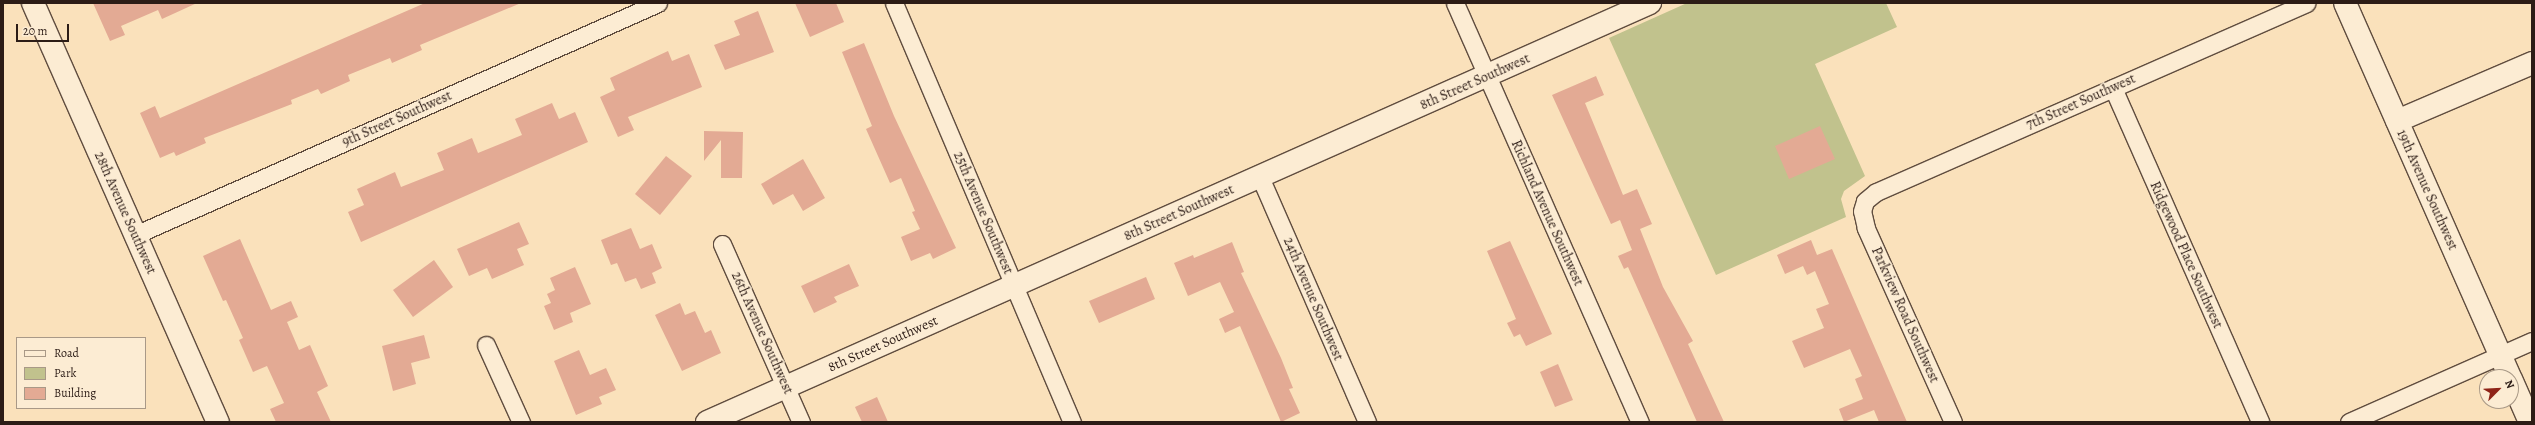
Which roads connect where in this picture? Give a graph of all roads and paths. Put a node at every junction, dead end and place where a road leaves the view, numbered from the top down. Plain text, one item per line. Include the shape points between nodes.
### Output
1 (33, 3) edge
2 (658, 3) edge
3 (894, 3) edge
4 (1455, 3) edge
5 (1650, 3) edge
6 (2306, 3) edge
7 (2345, 3) edge
8 (2532, 62) edge
9 (1487, 76) junction
10 (2113, 88) junction
11 (2397, 121) junction
12 (1260, 177) junction
13 (1862, 207) joint
14 (135, 235) junction
15 (722, 244) dead end
16 (1014, 286) junction
17 (2532, 341) edge
18 (486, 345) dead end
19 (2500, 355) junction
20 (2506, 369) edge
21 (786, 387) junction
22 (2519, 398) edge
23 (218, 422) edge
24 (521, 422) edge
25 (707, 422) edge
26 (801, 422) edge
27 (1072, 422) edge
28 (1367, 422) edge
29 (1640, 422) edge
30 (1952, 422) edge
31 (2260, 422) edge
32 (2349, 422) edge
33 (2530, 422) edge

1 - 14 street, 28th Avenue Southwest
2 - 14 street, 9th Street Southwest
3 - 16 street, 25th Avenue Southwest
4 - 9 street, Richland Avenue Southwest
5 - 9 street, 8th Street Southwest
6 - 10 street, 7th Street Southwest
7 - 11 street, 19th Avenue Southwest
8 - 11 street
9 - 12 street, 8th Street Southwest
9 - 29 street, Richland Avenue Southwest
10 - 13 street, 7th Street Southwest via 1876,192
10 - 31 street, Ridgewood Place Southwest
11 - 19 street, 19th Avenue Southwest
12 - 16 street, 8th Street Southwest
12 - 28 street, 24th Avenue Southwest
13 - 30 street, Parkview Road Southwest via 1866,228
14 - 23 street, 28th Avenue Southwest
15 - 21 street, 26th Avenue Southwest
16 - 21 street, 8th Street Southwest
16 - 27 street, 25th Avenue Southwest
17 - 19 street
18 - 24 street
19 - 20 street, 19th Avenue Southwest
19 - 32 street
21 - 25 street, 8th Street Southwest
21 - 26 street, 26th Avenue Southwest
22 - 33 street, 19th Avenue Southwest

